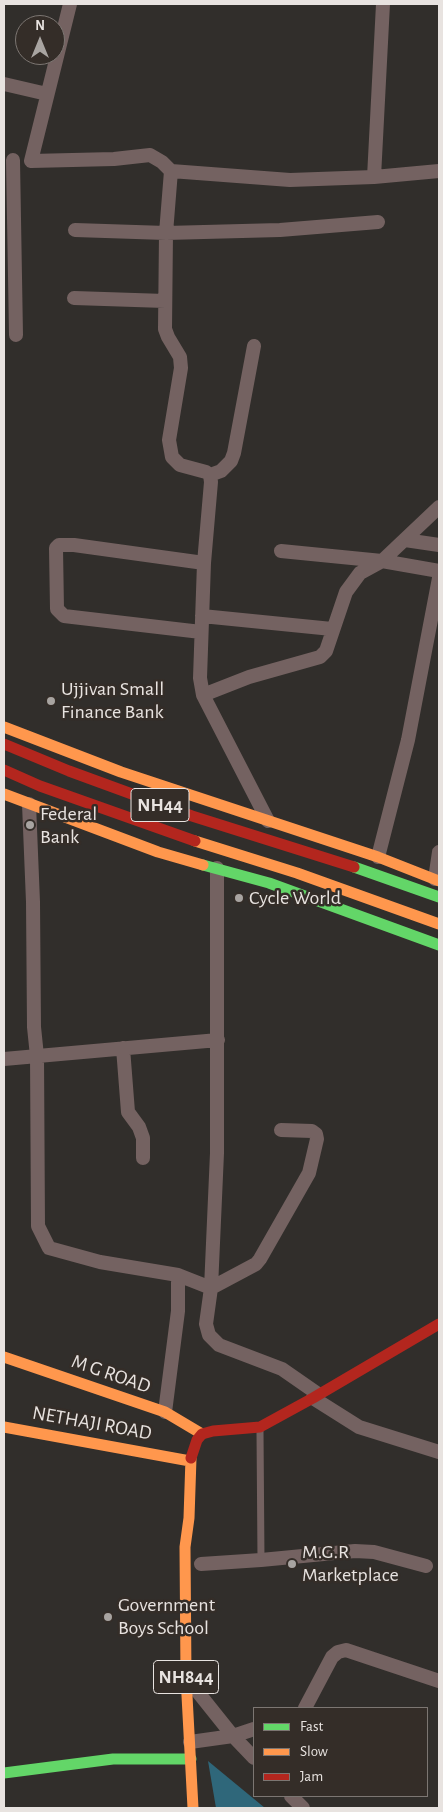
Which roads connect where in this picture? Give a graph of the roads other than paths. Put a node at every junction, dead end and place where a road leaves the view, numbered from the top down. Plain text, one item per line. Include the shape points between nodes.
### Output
1 (70, 4) edge
2 (383, 4) edge
3 (4, 84) edge
4 (47, 94) junction
5 (9, 159) edge
6 (31, 161) junction
7 (439, 170) edge
8 (171, 171) junction
9 (374, 177) junction
10 (378, 222) dead end
11 (75, 230) dead end
12 (166, 233) junction
13 (74, 298) dead end
14 (166, 301) junction
15 (16, 335) dead end
16 (254, 346) dead end
17 (210, 475) junction
18 (439, 507) edge
19 (405, 540) junction
20 (439, 545) edge
21 (281, 551) dead end
22 (382, 561) junction
23 (204, 562) junction
24 (439, 571) edge
25 (439, 578) edge
26 (202, 616) junction
27 (332, 629) junction
28 (201, 632) junction
29 (203, 695) junction
30 (4, 727) edge
31 (4, 744) edge
32 (4, 770) edge
33 (4, 794) edge
34 (29, 804) junction
35 (268, 821) junction
36 (326, 841) junction
37 (439, 852) edge
38 (321, 856) junction
39 (378, 857) junction
40 (217, 868) junction
41 (299, 874) junction
42 (437, 880) edge
43 (295, 892) junction
44 (439, 897) edge
45 (439, 924) edge
46 (439, 945) edge
47 (218, 1040) junction
48 (123, 1048) junction
49 (37, 1056) junction
50 (4, 1059) edge
51 (281, 1130) dead end
52 (143, 1158) dead end
53 (178, 1275) junction
54 (210, 1288) junction
55 (439, 1324) edge
56 (4, 1357) edge
57 (316, 1396) junction
58 (165, 1412) junction
59 (281, 1415) junction
60 (190, 1426) junction
61 (260, 1426) junction
62 (4, 1427) edge
63 (202, 1434) junction
64 (439, 1452) edge
65 (190, 1461) junction
66 (174, 1462) junction
67 (178, 1525) dead end
68 (185, 1546) junction
69 (261, 1560) junction
70 (201, 1564) dead end
71 (426, 1566) dead end
72 (186, 1677) junction
73 (439, 1681) edge
74 (306, 1707) edge
75 (253, 1729) edge
76 (233, 1736) junction
77 (190, 1742) junction
78 (253, 1757) edge
79 (191, 1759) junction
80 (4, 1773) edge
81 (292, 1797) edge
82 (193, 1808) edge
83 (303, 1808) edge

1 - 4 street
2 - 9 street
3 - 4 street
4 - 6 street
5 - 6 street
5 - 15 street
6 - 8 street via 150,155
7 - 9 street
8 - 9 street via 290,180
8 - 12 street
10 - 12 street via 280,230
11 - 12 street
12 - 14 street
13 - 14 street
14 - 17 street via 165,329 180,357 169,440 172,457 180,465
16 - 17 street via 234,454 231,462
17 - 23 street
18 - 19 street
19 - 20 street
19 - 22 street
21 - 22 street
22 - 24 street
22 - 27 street via 360,573 346,592
23 - 26 street
23 - 28 street via 74,545 56,548 56,609 64,616
25 - 39 street via 408,740
26 - 27 street
26 - 28 street
27 - 29 street via 326,650 320,657 249,677
28 - 29 street
29 - 35 street
30 - 35 main road via 121,772
31 - 38 main road, NH44 via 192,816
32 - 41 main road, NH44 via 169,833
33 - 34 main road
34 - 40 main road via 158,852
34 - 49 street
35 - 36 main road
36 - 38 main road
36 - 39 main road
37 - 42 street
38 - 44 main road, NH44
39 - 42 main road
40 - 43 main road
40 - 47 street
41 - 43 main road
41 - 45 main road, NH44
43 - 46 main road
47 - 48 street
47 - 54 street via 217,1153
48 - 49 street
48 - 52 street via 128,1112 143,1138
49 - 50 street
49 - 53 street via 38,1226 49,1248 100,1262
51 - 54 street via 312,1131 316,1134 309,1173 256,1264
53 - 54 street
53 - 58 street via 178,1311
54 - 57 street via 206,1324 209,1335 219,1345 282,1370
55 - 57 main road
56 - 58 main road, M G ROAD
57 - 59 main road
57 - 64 street via 359,1427
58 - 60 main road, M G ROAD
59 - 60 main road via 205,1421
59 - 61 main road
60 - 63 main road, M G ROAD
60 - 66 main road via 179,1441
61 - 63 main road
61 - 69 lane
62 - 66 main road, NETHAJI ROAD
63 - 65 main road, NH844
65 - 66 main road, NETHAJI ROAD
65 - 68 main road, NH844 via 190,1518
67 - 68 main road, NH844
68 - 72 main road, NH844
69 - 70 street
69 - 71 street via 355,1551 374,1552
72 - 76 street
72 - 77 main road, NH844
73 - 74 street via 346,1650 332,1657
75 - 76 street
76 - 77 street
76 - 78 street
77 - 79 main road, NH844
79 - 80 main road via 113,1759
79 - 82 main road, NH844
81 - 83 street

